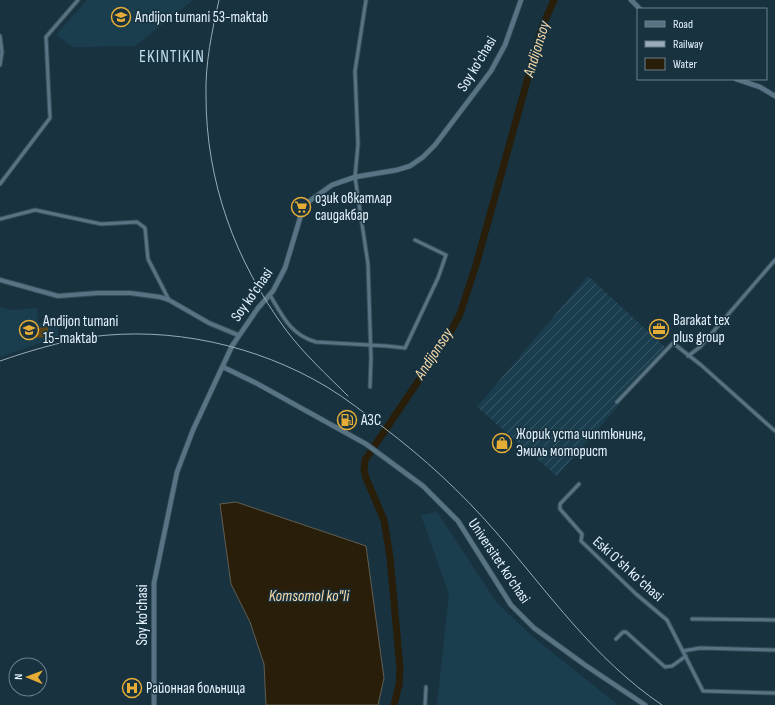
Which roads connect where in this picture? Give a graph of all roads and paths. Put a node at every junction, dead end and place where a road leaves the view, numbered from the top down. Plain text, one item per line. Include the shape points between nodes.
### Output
1 (78, 0) edge
2 (366, 0) edge
3 (521, 0) edge
4 (631, 0) edge
5 (639, 8) edge
6 (0, 36) edge
7 (0, 65) edge
8 (739, 80) edge
9 (775, 96) edge
10 (355, 177) junction
11 (0, 184) edge
12 (0, 219) edge
13 (415, 240) dead end
14 (775, 260) edge
15 (0, 280) edge
16 (270, 295) junction
17 (169, 300) junction
18 (238, 335) junction
19 (371, 345) junction
20 (688, 356) junction
21 (223, 367) junction
22 (370, 386) dead end
23 (617, 402) dead end
24 (775, 431) edge
25 (579, 484) dead end
26 (692, 619) dead end
27 (775, 620) edge
28 (616, 639) dead end
29 (775, 650) edge
30 (683, 651) junction
31 (686, 656) junction
32 (426, 687) dead end
33 (775, 693) edge
34 (154, 705) edge
35 (425, 705) edge
36 (645, 705) edge

1 - 11 street via 46,37 50,118
2 - 10 street via 355,71 358,144
3 - 10 main road, Soy ko'chasi via 505,45 491,71 435,145 410,166 383,174
4 - 5 main road
6 - 7 street
8 - 9 main road via 760,87
10 - 16 main road, Soy ko'chasi via 332,185 304,205 285,268
10 - 19 street via 368,264
12 - 17 street via 35,210 101,224 137,222 144,228 148,259
13 - 19 street via 445,254 446,258 438,278 405,348
14 - 20 street via 700,346
15 - 17 street via 58,296 130,293
16 - 18 main road, Soy ko'chasi
16 - 19 street via 283,319 306,340
17 - 18 street via 209,324
18 - 21 main road, Soy ko'chasi
19 - 22 street
20 - 23 street via 676,344 671,344
20 - 24 street
21 - 34 main road, Soy ko'chasi via 193,430 177,472 155,571
21 - 36 main road, Universitet kо‘chasi via 366,444 423,486 458,521 511,605 534,628
25 - 30 street, Eski Oʻsh koʻchasi via 560,504 560,510 582,534 581,541 639,597 662,615
26 - 27 street
28 - 31 street via 626,632 665,667 672,666
29 - 30 street via 700,648
30 - 31 street, Eski Oʻsh koʻchasi
31 - 33 street, Eski Oʻsh koʻchasi via 703,691
32 - 35 street

